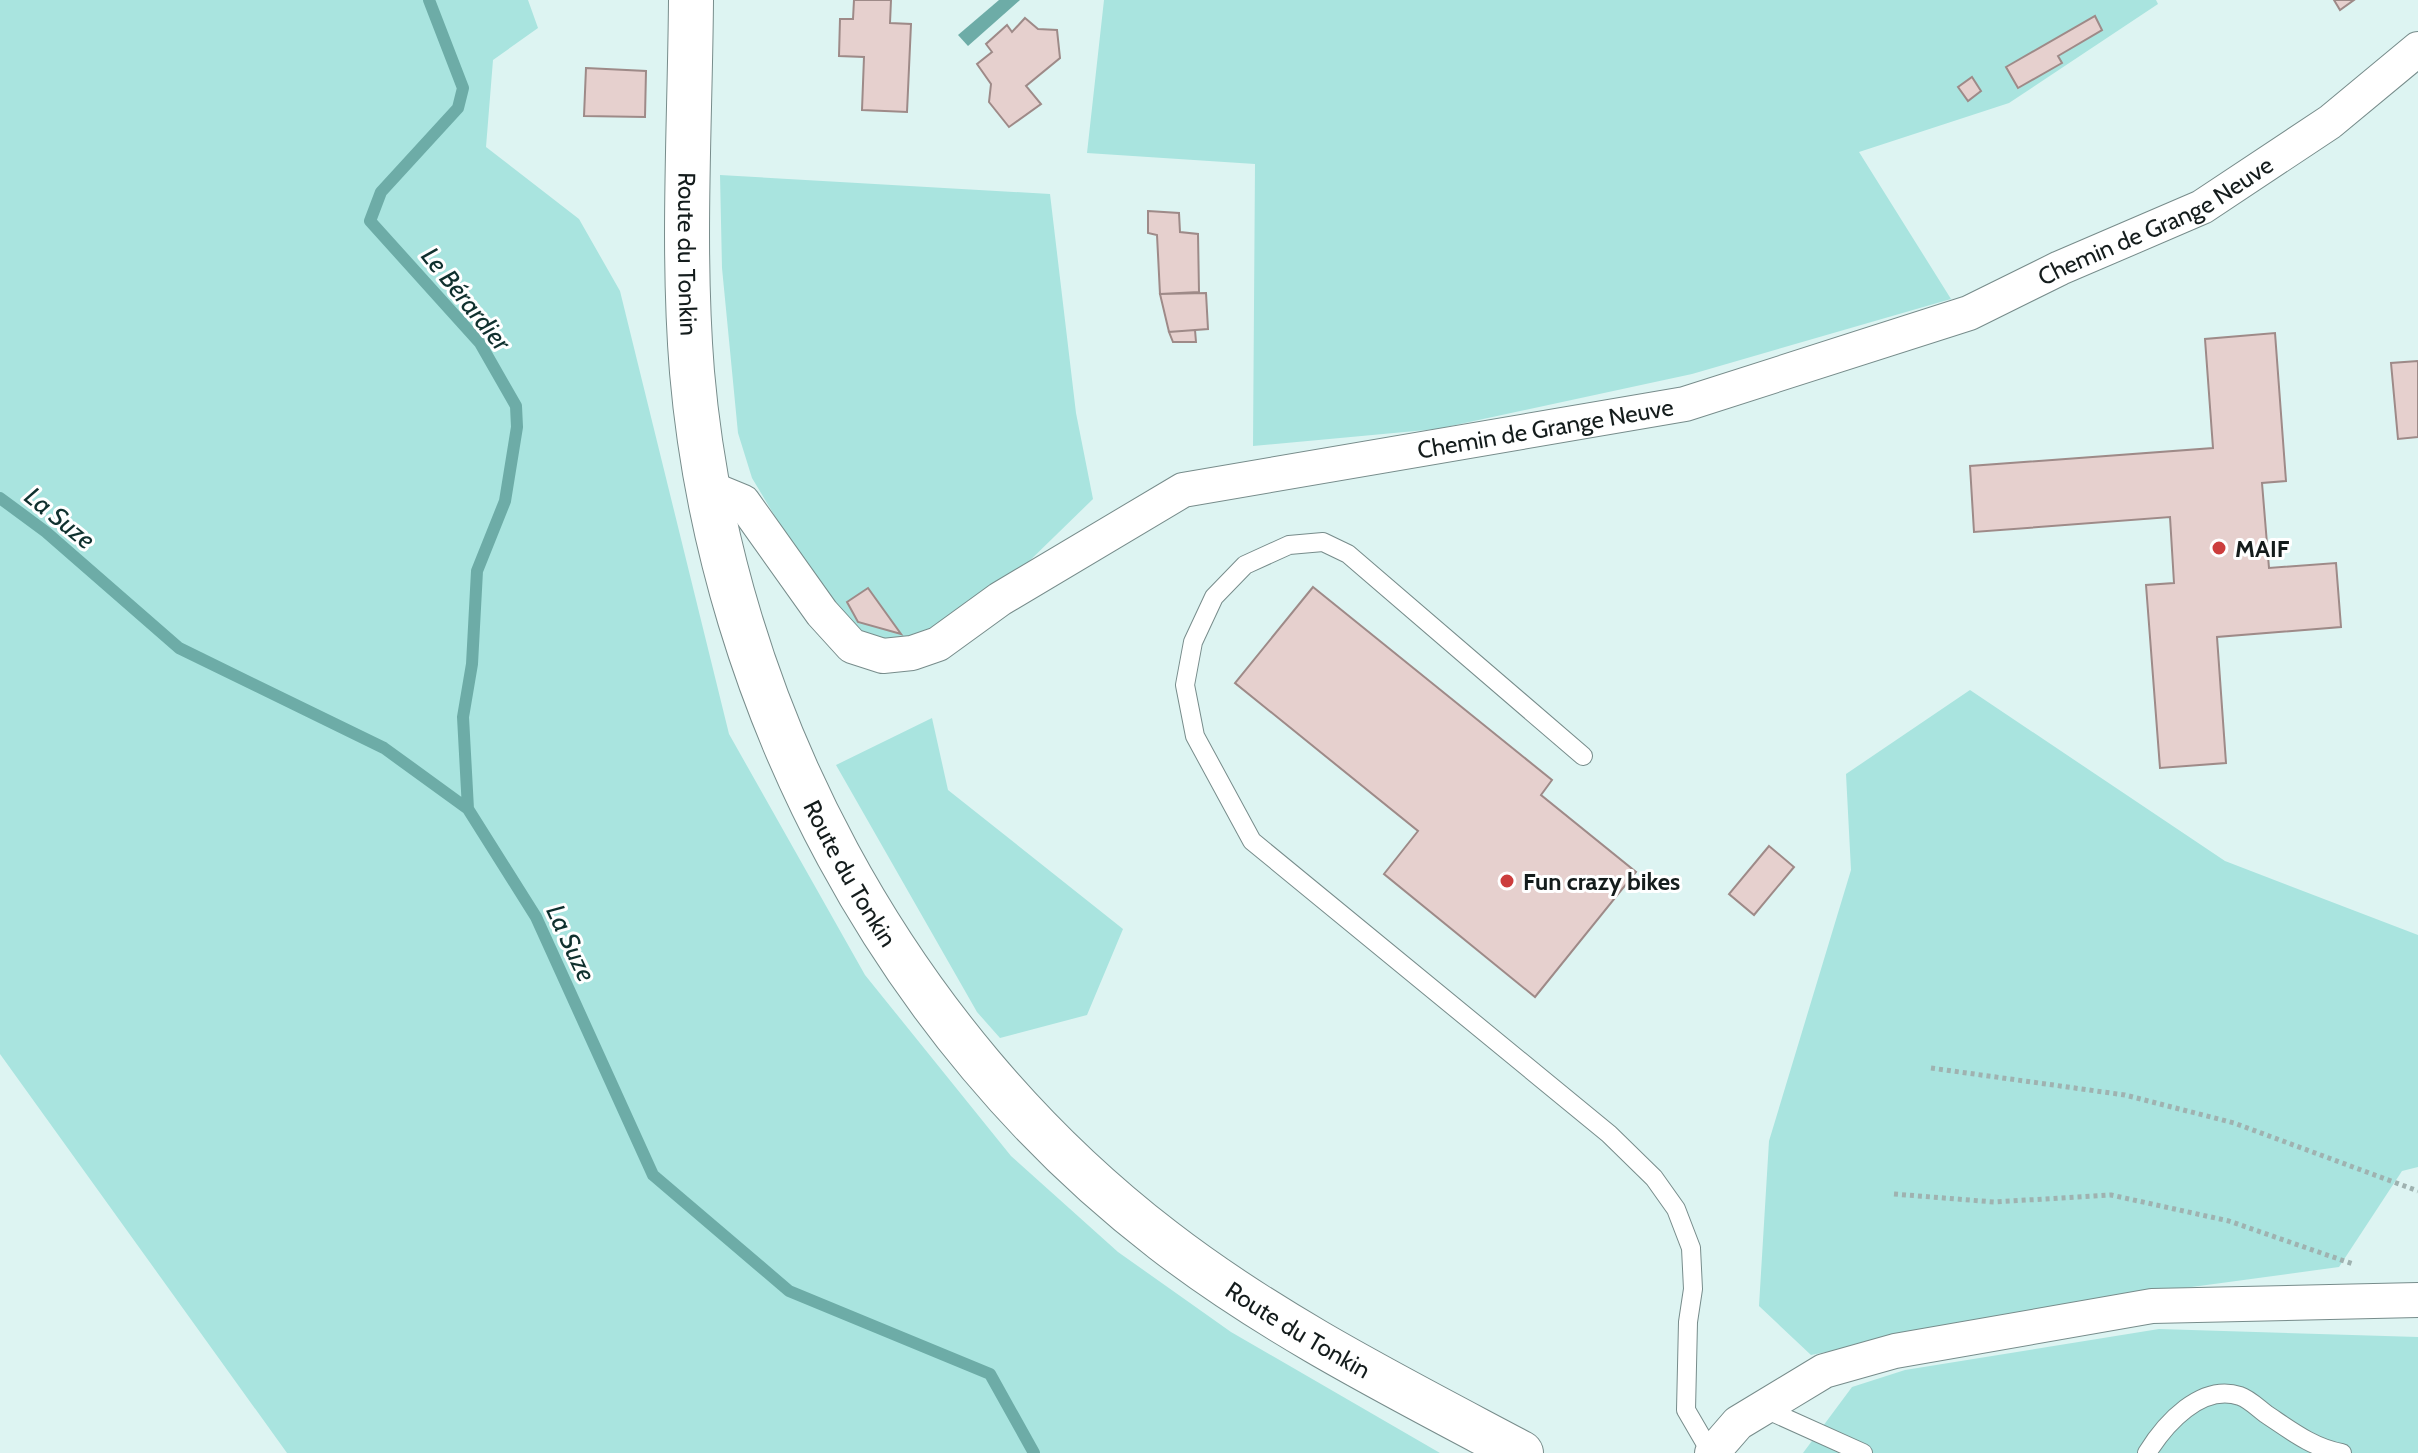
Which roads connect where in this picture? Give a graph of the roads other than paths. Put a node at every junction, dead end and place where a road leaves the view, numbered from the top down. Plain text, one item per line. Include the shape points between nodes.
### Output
1 (691, 0) edge
2 (2418, 49) edge
3 (709, 488) junction
4 (1583, 756) dead end
5 (2418, 1300) edge
6 (1763, 1408) junction
7 (1521, 1453) edge
8 (1712, 1453) edge
9 (1863, 1453) edge
10 (2147, 1453) edge
11 (2342, 1453) edge

1 - 3 street, Route du Tonkin via 692,372
2 - 3 street, Chemin de Grange Neuve via 2330,122 2202,207 1969,313 1685,404 1183,490 1000,599 938,644 912,653 883,656 852,646 822,613 743,502
3 - 7 street, Route du Tonkin via 734,601 798,774 849,877 960,1043 1026,1115 1162,1240 1327,1349
4 - 8 lane via 1348,554 1323,542 1289,545 1245,565 1214,597 1193,642 1185,685 1195,736 1252,841 1609,1134 1654,1178 1676,1209 1691,1248 1686,1410
5 - 6 street via 2152,1306 1895,1351 1824,1371
6 - 8 street via 1738,1423
6 - 9 lane
10 - 11 lane via 2188,1406 2216,1393 2241,1396 2308,1441

